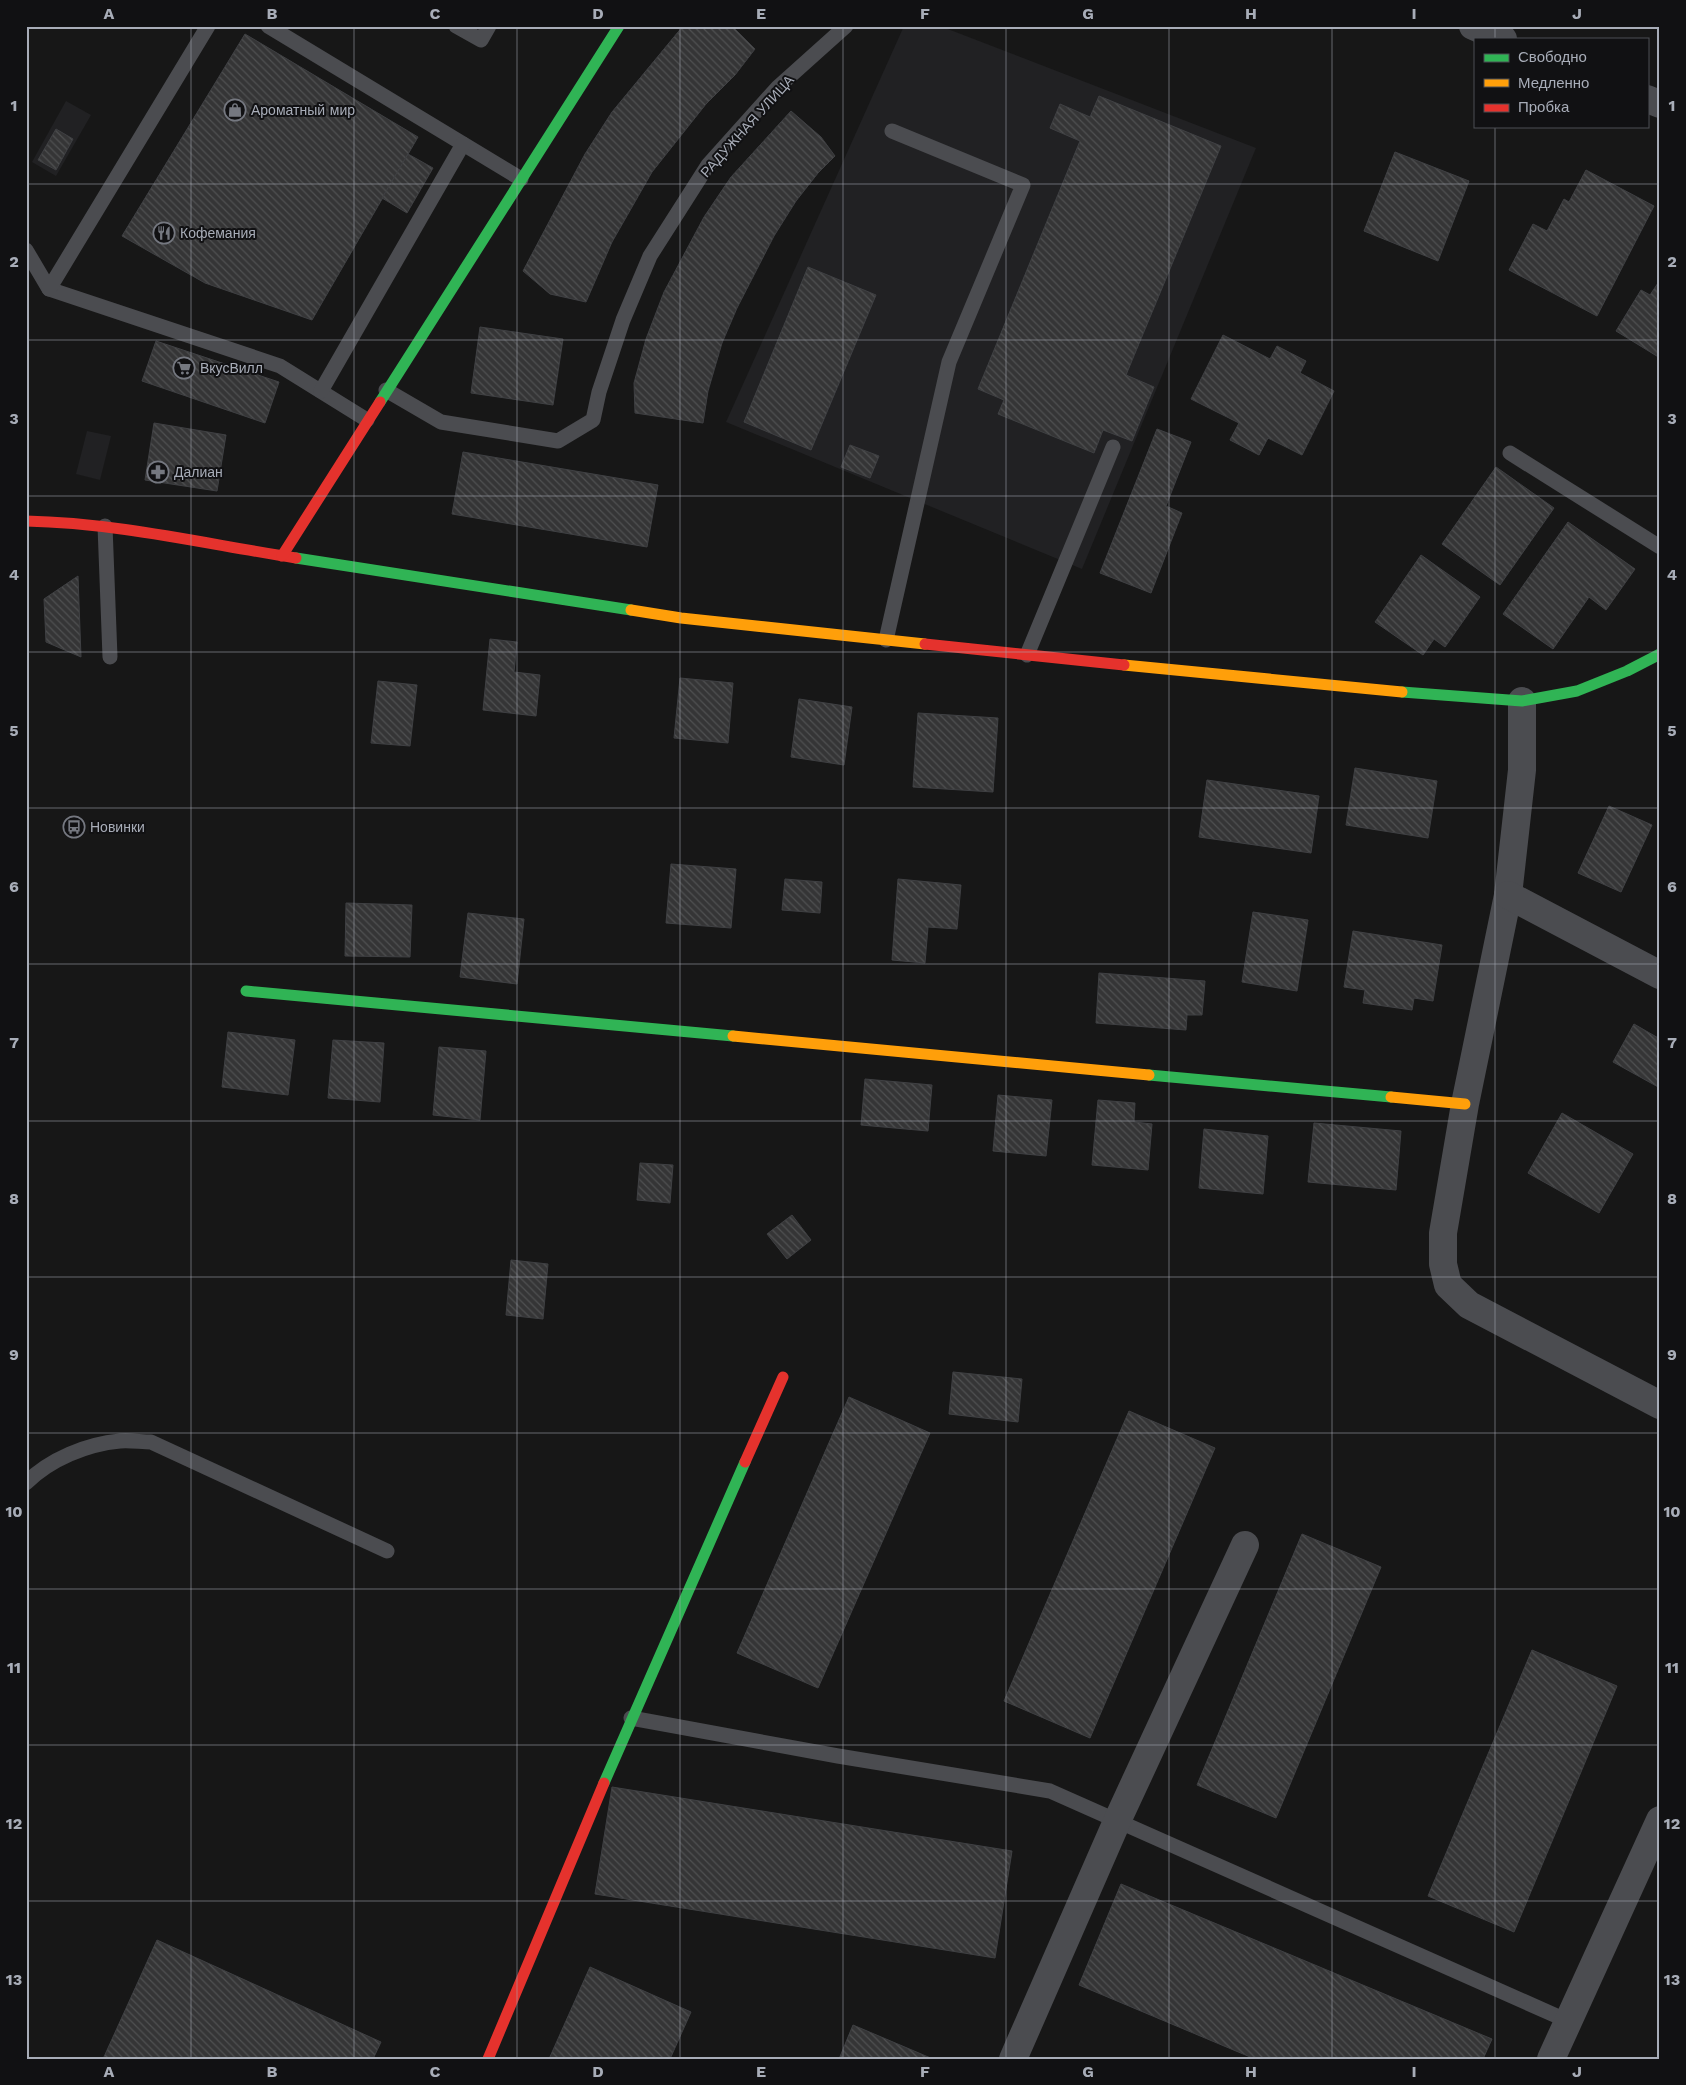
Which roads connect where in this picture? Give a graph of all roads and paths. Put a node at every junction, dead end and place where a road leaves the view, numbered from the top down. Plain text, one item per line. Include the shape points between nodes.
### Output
1 (208, 26) edge
2 (268, 26) edge
3 (456, 26) edge
4 (489, 26) edge
5 (619, 26) edge
6 (846, 26) edge
7 (1473, 26) edge
8 (1501, 38) edge
9 (1648, 99) edge
10 (1660, 104) edge
11 (892, 131) dead end
12 (463, 144) junction
13 (521, 179) junction
14 (26, 250) edge
15 (49, 289) junction
16 (386, 390) junction
17 (321, 391) junction
18 (367, 420) junction
19 (1113, 447) dead end
20 (1510, 453) dead end
21 (26, 521) edge
22 (105, 526) junction
23 (1660, 547) edge
24 (282, 556) junction
25 (886, 640) junction
26 (1660, 654) edge
27 (1027, 655) junction
28 (110, 657) dead end
29 (1522, 701) junction
30 (1508, 894) junction
31 (1660, 975) edge
32 (246, 991) dead end
33 (1465, 1104) junction
34 (783, 1377) dead end
35 (1660, 1406) edge
36 (26, 1483) edge
37 (1245, 1545) dead end
38 (388, 1551) dead end
39 (631, 1718) junction
40 (1118, 1820) junction
41 (1660, 1820) edge
42 (1568, 2021) junction
43 (488, 2059) edge
44 (1013, 2059) edge
45 (1551, 2059) edge

1 - 15 lane
2 - 12 lane
3 - 4 lane via 481,40
5 - 13 street
6 - 16 lane, РАДУЖНАЯ УЛИЦА via 778,87 708,165 650,256 623,320 593,420 558,441 441,422
7 - 8 street
9 - 10 street
11 - 25 lane via 1023,185 949,362
12 - 13 lane
12 - 17 lane
13 - 16 street
14 - 15 lane
15 - 17 lane via 280,366
16 - 18 street
17 - 18 lane
18 - 24 street
19 - 27 lane
20 - 23 lane
21 - 22 street
22 - 24 street
22 - 28 lane
24 - 25 street via 680,618
25 - 27 street
26 - 29 street via 1577,691
27 - 29 street
29 - 30 street via 1522,770
30 - 31 street
30 - 33 street
32 - 33 street
33 - 35 street via 1443,1232 1443,1264 1448,1285 1469,1305
34 - 39 street
36 - 38 lane via 48,1466 82,1450 120,1441 151,1442
37 - 40 street
39 - 40 lane via 1050,1791
39 - 43 street
40 - 42 lane
40 - 44 street
41 - 42 street
42 - 45 street

